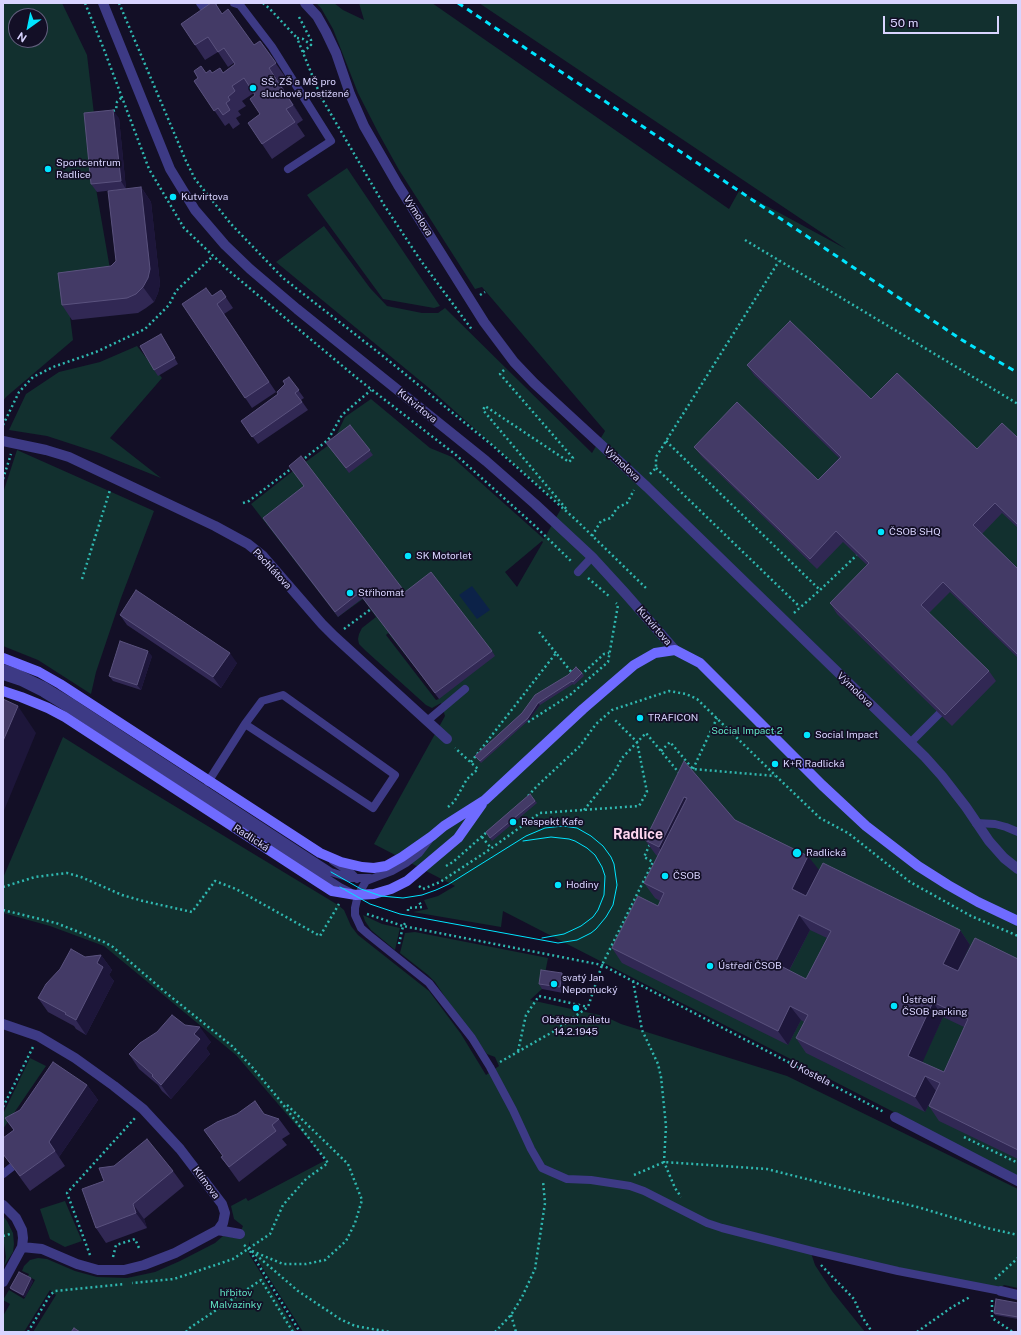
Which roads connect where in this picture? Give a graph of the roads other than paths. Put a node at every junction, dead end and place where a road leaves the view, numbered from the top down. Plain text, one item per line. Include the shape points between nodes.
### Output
1 (103, 3) edge
2 (200, 3) edge
3 (213, 3) edge
4 (234, 3) edge
5 (305, 3) edge
6 (288, 169) dead end
7 (3, 441) edge
8 (592, 557) junction
9 (579, 571) road end
10 (675, 650) junction
11 (3, 658) edge
12 (3, 668) edge
13 (3, 676) edge
14 (465, 689) dead end
15 (3, 691) edge
16 (940, 713) edge
17 (427, 721) junction
18 (245, 724) junction
19 (447, 740) road end
20 (910, 743) junction
21 (208, 782) junction
22 (485, 800) junction
23 (976, 823) junction
24 (1018, 832) edge
25 (432, 836) junction
26 (320, 853) junction
27 (1018, 869) edge
28 (357, 878) junction
29 (373, 878) junction
30 (361, 893) junction
31 (1018, 921) edge
32 (3, 1024) edge
33 (895, 1117) road end
34 (12, 1167) edge
35 (3, 1174) edge
36 (1018, 1180) edge
37 (3, 1205) edge
38 (218, 1230) junction
39 (240, 1234) dead end
40 (22, 1247) junction
41 (3, 1282) edge
42 (997, 1290) joint
43 (1018, 1295) edge

1 - 8 street, Kutvirtova via 170,169 195,210 224,245 297,309 486,461
2 - 3 lane via 202,7
4 - 6 lane via 240,5 272,47 331,141
5 - 20 street, Výmolova via 317,16 326,32 364,126 398,185 484,322 514,362 642,482
7 - 17 street, Pechlátova via 69,457 248,544 263,556 334,636
8 - 9 lane
8 - 10 street, Kutvirtova
10 - 22 main road, Radlická via 655,653 634,665
10 - 31 main road via 700,662 866,826 918,866 948,885
11 - 21 main road, Radlická via 39,672 60,684
12 - 28 lane via 42,685 74,704 331,872
13 - 30 lane via 21,682 63,705 340,887 353,893
14 - 17 lane
15 - 30 main road, Radlická via 65,717 318,882 338,892
16 - 20 lane
17 - 19 street, Pechlátova
18 - 18 lane via 373,808 395,776 283,695 262,701
18 - 21 lane
20 - 23 street, Výmolova via 942,776
21 - 26 main road, Radlická
22 - 25 main road, Radlická
22 - 30 main road, Radlická via 458,838 411,878 387,891
23 - 24 lane via 995,824
23 - 27 street, Výmolova via 1004,858
25 - 26 main road, Radlická via 395,862 380,867 355,866
25 - 29 lane via 419,853 406,863 387,874
26 - 28 lane
28 - 29 lane
28 - 30 lane
29 - 30 lane via 366,880
30 - 42 lane via 355,908 355,915 361,928 429,983 472,1038 490,1067 542,1168 567,1179 630,1186 712,1225 898,1271
32 - 38 street, Klímova via 38,1036 75,1058 147,1112 180,1148 222,1204 225,1213
33 - 36 street
34 - 35 lane
37 - 40 street via 16,1218 22,1230
38 - 39 street
38 - 40 street via 175,1253 124,1270 98,1270 77,1264 42,1248
40 - 41 street
42 - 43 street

